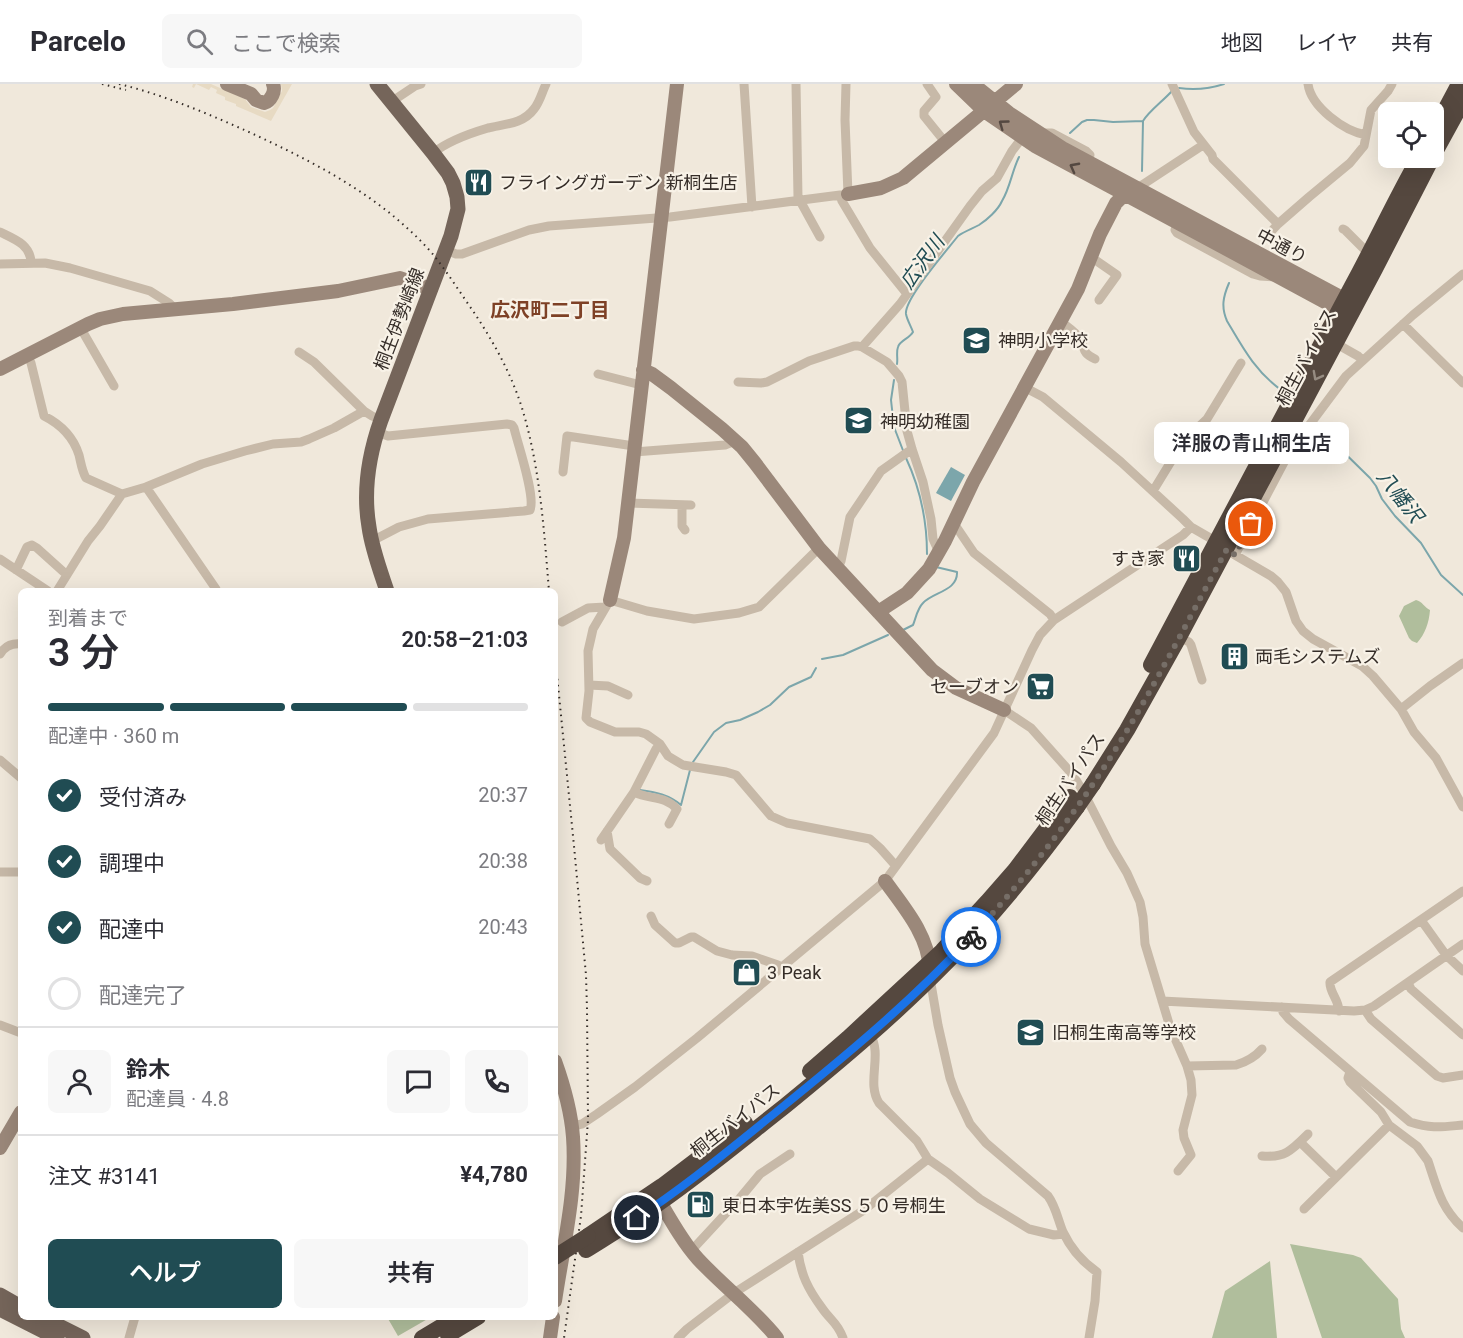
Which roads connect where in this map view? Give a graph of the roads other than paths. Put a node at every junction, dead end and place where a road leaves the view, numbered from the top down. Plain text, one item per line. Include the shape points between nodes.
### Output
1 (227, 84) edge
2 (273, 84) edge
3 (377, 84) edge
4 (421, 84) edge
5 (546, 84) edge
6 (677, 84) edge
7 (744, 84) edge
8 (796, 84) edge
9 (846, 84) edge
10 (927, 84) edge
11 (956, 84) edge
12 (974, 84) edge
13 (1016, 84) edge
14 (1172, 84) edge
15 (1308, 84) edge
16 (1392, 84) edge
17 (1459, 84) edge
18 (1463, 101) edge
19 (391, 102) junction
20 (989, 106) junction
21 (1444, 112) edge
22 (1366, 135) junction
23 (1444, 136) edge
24 (1022, 138) junction
25 (945, 142) junction
26 (1203, 145) junction
27 (433, 153) junction
28 (1413, 168) edge
29 (1426, 168) edge
30 (1131, 192) junction
31 (844, 194) junction
32 (799, 200) junction
33 (752, 207) junction
34 (662, 218) junction
35 (1278, 224) junction
36 (1343, 229) dead end
37 (0, 232) edge
38 (1268, 236) dead end
39 (820, 237) dead end
40 (446, 250) junction
41 (1370, 251) junction
42 (1091, 257) junction
43 (31, 262) junction
44 (0, 264) edge
45 (1463, 274) edge
46 (431, 289) junction
47 (906, 294) junction
48 (1099, 300) dead end
49 (1345, 306) junction
50 (175, 309) junction
51 (1060, 321) junction
52 (1404, 324) junction
53 (80, 327) junction
54 (1335, 343) junction
55 (862, 347) junction
56 (299, 352) dead end
57 (27, 354) junction
58 (1095, 359) dead end
59 (1362, 360) junction
60 (1241, 363) dead end
61 (0, 369) edge
62 (643, 370) junction
63 (598, 374) dead end
64 (738, 382) dead end
65 (1463, 383) edge
66 (641, 385) junction
67 (114, 386) dead end
68 (1024, 387) junction
69 (364, 411) junction
70 (379, 426) junction
71 (735, 441) junction
72 (634, 449) junction
73 (906, 452) junction
74 (562, 472) dead end
75 (146, 487) junction
76 (1153, 491) junction
77 (122, 494) junction
78 (628, 503) junction
79 (953, 522) junction
80 (1191, 527) junction
81 (685, 530) dead end
82 (372, 541) junction
83 (819, 548) junction
84 (1226, 549) junction
85 (940, 550) junction
86 (8, 565) edge
87 (838, 568) junction
88 (0, 574) edge
89 (67, 575) junction
90 (43, 588) edge
91 (59, 588) edge
92 (215, 588) edge
93 (386, 588) edge
94 (607, 604) junction
95 (878, 612) junction
96 (1054, 620) junction
97 (562, 622) dead end
98 (1179, 637) junction
99 (18, 644) edge
100 (1, 651) edge
101 (1461, 666) edge
102 (1202, 680) dead end
103 (589, 685) junction
104 (628, 695) dead end
105 (1401, 709) junction
106 (1004, 710) junction
107 (660, 744) junction
108 (0, 760) edge
109 (18, 775) edge
110 (1090, 779) junction
111 (634, 792) junction
112 (1463, 807) edge
113 (669, 824) dead end
114 (896, 866) junction
115 (0, 872) edge
116 (18, 872) edge
117 (885, 881) junction
118 (647, 882) dead end
119 (1463, 891) edge
120 (651, 916) dead end
121 (1421, 920) junction
122 (1463, 944) edge
123 (1446, 955) junction
124 (782, 968) junction
125 (930, 970) junction
126 (1463, 971) edge
127 (1408, 983) junction
128 (1162, 1001) junction
129 (1282, 1007) junction
130 (1365, 1010) junction
131 (1340, 1011) junction
132 (0, 1024) edge
133 (18, 1032) edge
134 (870, 1034) junction
135 (1463, 1035) edge
136 (1262, 1049) dead end
137 (1187, 1066) junction
138 (558, 1071) edge
139 (1350, 1072) junction
140 (1463, 1075) edge
141 (18, 1117) edge
142 (1389, 1125) junction
143 (1463, 1125) edge
144 (572, 1126) junction
145 (1308, 1134) dead end
146 (1300, 1142) junction
147 (0, 1148) edge
148 (789, 1154) dead end
149 (1262, 1156) dead end
150 (928, 1159) junction
151 (1178, 1171) dead end
152 (1335, 1177) junction
153 (657, 1197) junction
154 (1304, 1209) dead end
155 (1463, 1228) edge
156 (1064, 1234) junction
157 (587, 1243) junction
158 (691, 1251) junction
159 (798, 1252) junction
160 (558, 1256) edge
161 (558, 1267) edge
162 (558, 1274) edge
163 (734, 1293) junction
164 (0, 1295) edge
165 (18, 1305) edge
166 (0, 1309) edge
167 (18, 1318) edge
168 (22, 1320) edge
169 (47, 1320) edge
170 (134, 1320) edge
171 (471, 1320) edge
172 (553, 1320) edge
173 (447, 1330) edge
174 (57, 1338) edge
175 (83, 1338) edge
176 (129, 1338) edge
177 (410, 1338) edge
178 (422, 1338) edge
179 (550, 1338) edge
180 (678, 1338) edge
181 (777, 1338) edge
182 (843, 1338) edge
183 (1089, 1338) edge

1 - 2 street via 264,103 274,92
3 - 19 main road, 桐生伊勢崎線
4 - 19 street
5 - 27 street via 534,109 523,119 476,133
6 - 34 street
7 - 33 street
8 - 32 street
9 - 31 street
10 - 25 street via 936,97 924,116
11 - 20 street, 中通り
12 - 20 street, 中通り
13 - 20 street
14 - 26 street
15 - 22 street via 1320,108 1343,126
16 - 22 street via 1371,110
17 - 21 highway
18 - 23 highway, 桐生バイパス
19 - 27 main road, 桐生伊勢崎線
24 -> 20 street
20 - 25 street
20 - 30 street, 中通り
22 - 35 street via 1364,146 1354,159
30 -> 24 street via 1059,160
24 - 47 street via 997,177 970,206
25 - 31 street via 891,184
26 - 30 street
26 - 35 street
27 - 40 main road, 桐生伊勢崎線 via 448,173 457,197 457,216
28 - 41 highway, 桐生バイパス
29 - 49 highway, 桐生バイパス
30 - 42 street via 1116,203
30 - 49 street, 中通り
30 - 49 street, 中通り via 1177,222
31 - 32 street
31 - 47 street via 842,201 870,248
32 - 33 street
32 - 39 street
33 - 34 street
34 - 40 street via 549,226 462,254
34 - 62 street
35 - 38 street
36 - 41 street
37 - 43 street via 24,245
40 - 46 main road, 桐生伊勢崎線
41 - 49 highway, 桐生バイパス
42 - 48 street via 1117,275
42 - 51 street
43 - 44 street
43 - 50 street via 63,266 140,288
45 - 52 street
46 - 50 street via 400,278 338,291
46 - 70 main road, 桐生伊勢崎線
47 - 55 street
49 - 54 highway, 桐生バイパス
49 - 84 highway, 桐生バイパス via 1277,427
50 - 53 street via 123,314
51 - 58 street via 1080,338 1083,350
51 - 68 street
52 - 59 street
52 - 65 street
53 - 57 street
53 - 67 street
54 - 59 street
54 -> 84 highway, 桐生バイパス
55 - 64 street via 812,360 761,383
55 - 73 street via 887,362 900,376
56 - 69 street
57 - 61 street
57 - 77 street via 44,416 71,438 86,478
59 - 84 street via 1312,422
60 - 76 street via 1208,419 1182,445
62 - 66 street
62 - 71 street
63 - 66 street
66 - 72 street
68 - 76 street via 1043,397
68 - 79 street
69 - 70 street
69 - 75 street via 309,439 245,451
70 - 82 main road, 桐生伊勢崎線 via 367,485
70 - 82 street via 388,436 512,425 532,506 524,511 428,519 399,527
71 - 72 street via 725,445
71 - 83 street
72 - 74 street via 567,436
72 - 78 street
73 - 85 street via 923,482 933,538
73 - 87 street via 880,471 850,517
75 - 77 street
75 - 92 street
76 - 80 street
77 - 89 street
78 - 81 street via 686,505 682,526
78 - 94 street via 624,538
79 - 85 street
79 - 96 street via 974,553
80 - 84 street
80 - 96 street
82 - 93 main road, 桐生伊勢崎線
83 - 87 street
83 - 94 street via 759,607 739,613 694,619
84 - 98 highway, 桐生バイパス
84 - 105 street via 1278,582 1287,592 1303,631 1362,666
84 - 110 highway, 桐生バイパス via 1137,690
85 - 95 street via 915,586
86 - 88 street
86 - 89 street via 32,545
86 - 90 street
87 - 95 street
89 - 91 street
94 - 97 street via 588,608
94 - 103 street via 593,629 588,651
95 - 106 street via 946,681
96 - 106 street via 1040,635
98 - 102 street via 1191,645
98 - 110 highway, 桐生バイパス via 1127,730
99 - 100 street
101 - 105 street
103 - 104 street via 608,686
103 - 107 street via 587,720 615,732 646,734
105 - 112 street via 1436,758
106 - 114 street via 990,740
106 - 128 street via 1031,729 1072,775 1093,809 1142,910 1145,944
107 - 111 street
107 - 114 street via 668,756 683,765 736,775 771,816 787,823 870,839
108 - 109 street
110 - 125 highway, 桐生バイパス, bridge via 1033,866 945,965
111 - 113 street via 674,805 677,809
111 - 118 street via 604,836 610,849
114 - 117 street
115 - 116 street
117 - 124 street
117 - 125 street via 921,934
119 - 121 street
120 - 124 street via 675,943 694,937 717,951 752,956
121 - 123 street
121 - 131 street via 1330,982
122 - 123 street
123 - 126 street
123 - 127 street
124 - 144 street via 635,1087 588,1120
125 - 134 highway, 桐生バイパス
125 - 153 highway, 桐生バイパス
125 - 156 street via 950,1078 970,1124 1048,1197
127 - 130 street
127 - 135 street via 1411,990
128 - 129 street
128 - 137 street
129 - 131 street
129 - 139 street via 1289,1019
130 - 131 street
130 - 140 street via 1437,1076
132 - 133 street
134 - 150 street via 875,1048 875,1098 918,1141
134 - 153 highway, 桐生バイパス via 738,1143
136 - 137 street via 1236,1065
137 - 151 street via 1192,1095 1183,1134 1191,1155
138 - 144 street
139 - 142 street via 1350,1082
139 - 143 street via 1410,1122 1442,1128
141 - 147 street
142 - 152 street
142 - 155 street via 1426,1156 1439,1196
144 - 162 street via 573,1177
145 - 146 street
146 - 149 street via 1279,1156
146 - 152 street
148 - 158 street via 760,1174
150 - 156 street via 1029,1229
150 - 159 street via 864,1210
152 - 154 street
153 - 157 highway, 桐生バイパス
153 - 158 street
156 - 183 street via 1078,1258 1096,1272
157 - 160 highway, 桐生バイパス, bridge
157 - 161 highway, 桐生バイパス
158 - 163 street
159 - 163 street
159 - 182 street via 805,1282 839,1326
163 - 180 street
163 - 181 street
164 - 165 main road
166 - 167 main road
168 - 174 main road
169 - 175 main road
170 - 176 street
171 - 173 highway
172 - 179 street
173 - 177 highway via 423,1330
173 - 178 highway

